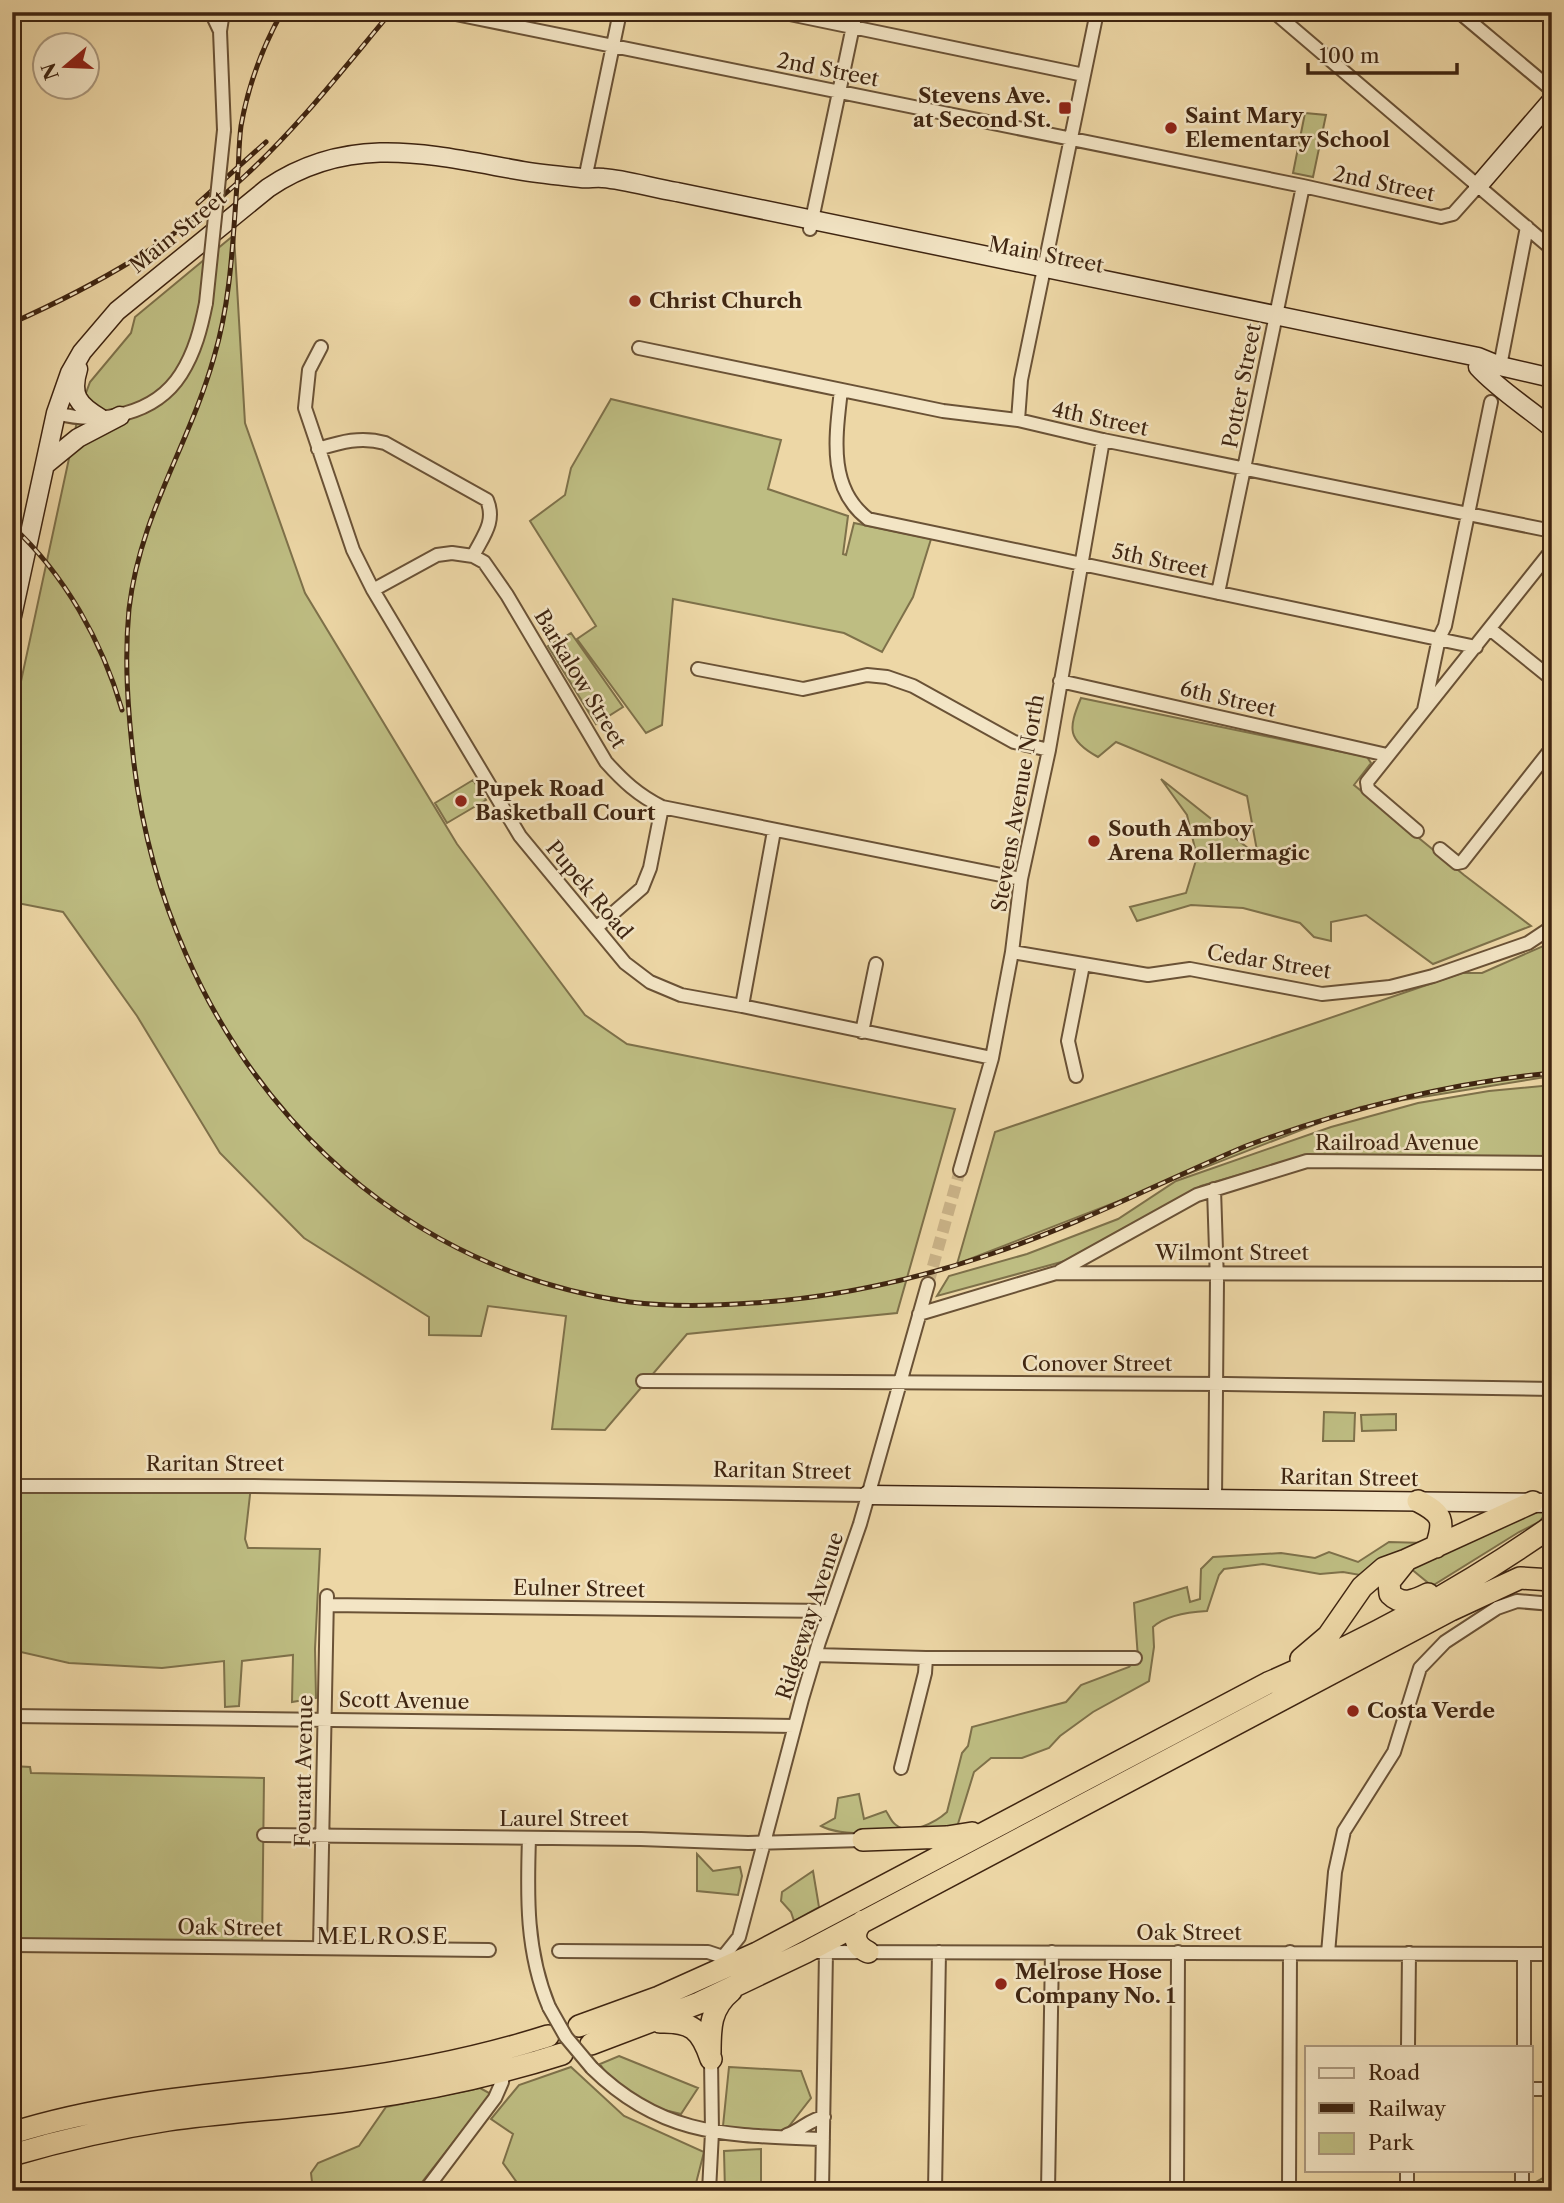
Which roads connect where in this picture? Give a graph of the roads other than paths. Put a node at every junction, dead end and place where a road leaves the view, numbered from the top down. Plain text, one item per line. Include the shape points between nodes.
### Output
1 (211, 12) edge
2 (223, 12) edge
3 (446, 12) edge
4 (620, 12) edge
5 (779, 12) edge
6 (856, 12) edge
7 (1096, 12) edge
8 (1274, 12) edge
9 (1459, 12) edge
10 (853, 27) junction
11 (220, 32) junction
12 (612, 46) junction
13 (1084, 75) junction
14 (1552, 90) edge
15 (839, 92) junction
16 (1552, 100) edge
17 (1070, 139) junction
18 (585, 179) junction
19 (1303, 186) junction
20 (1478, 186) junction
21 (811, 225) junction
22 (1527, 228) junction
23 (1552, 249) edge
24 (1043, 272) junction
25 (1274, 320) junction
26 (321, 348) dead end
27 (639, 348) dead end
28 (82, 352) junction
29 (1500, 366) junction
30 (1478, 367) junction
31 (1552, 378) edge
32 (841, 390) junction
33 (1506, 391) junction
34 (1491, 402) dead end
35 (56, 413) junction
36 (120, 416) junction
37 (100, 418) junction
38 (1018, 420) junction
39 (1552, 428) edge
40 (1103, 440) junction
41 (318, 449) junction
42 (45, 465) junction
43 (1245, 468) junction
44 (1468, 514) junction
45 (1552, 531) edge
46 (1552, 550) edge
47 (473, 556) junction
48 (1080, 564) junction
49 (373, 590) junction
50 (1218, 593) junction
51 (12, 616) edge
52 (1490, 629) junction
53 (1439, 638) junction
54 (1476, 647) junction
55 (698, 669) dead end
56 (1552, 680) edge
57 (1060, 681) junction
58 (1423, 714) junction
59 (1552, 748) edge
60 (1049, 750) junction
61 (1387, 755) junction
62 (662, 807) junction
63 (774, 831) junction
64 (1416, 831) dead end
65 (1440, 849) dead end
66 (1021, 880) junction
67 (596, 928) junction
68 (1552, 928) edge
69 (1012, 952) junction
70 (876, 964) dead end
71 (1083, 965) junction
72 (742, 1006) junction
73 (862, 1032) junction
74 (992, 1058) junction
75 (1076, 1076) dead end
76 (1552, 1163) edge
77 (960, 1170) tunnel mouth
78 (1214, 1189) junction
79 (1217, 1272) junction
80 (1056, 1273) junction
81 (1552, 1274) edge
82 (928, 1284) tunnel mouth
83 (919, 1314) junction
84 (643, 1381) dead end
85 (899, 1383) junction
86 (1217, 1384) junction
87 (1552, 1389) edge
88 (12, 1486) edge
89 (868, 1495) junction
90 (1215, 1499) junction
91 (1418, 1501) junction
92 (1542, 1503) edge
93 (1552, 1526) edge
94 (1552, 1542) edge
95 (1436, 1547) junction
96 (1406, 1560) junction
97 (1476, 1576) junction
98 (1552, 1580) edge
99 (327, 1600) joint
100 (1552, 1604) edge
101 (1451, 1610) junction
102 (830, 1611) junction
103 (815, 1656) junction
104 (926, 1658) junction
105 (1135, 1658) dead end
106 (1268, 1683) junction
107 (12, 1716) edge
108 (323, 1719) junction
109 (794, 1726) junction
110 (901, 1768) dead end
111 (997, 1826) junction
112 (264, 1835) dead end
113 (322, 1835) junction
114 (529, 1838) junction
115 (863, 1840) joint
116 (764, 1843) junction
117 (863, 1921) junction
118 (12, 1945) edge
119 (320, 1948) junction
120 (489, 1950) dead end
121 (559, 1951) dead end
122 (816, 1952) junction
123 (868, 1952) junction
124 (939, 1952) junction
125 (1052, 1952) junction
126 (1178, 1952) junction
127 (1290, 1952) junction
128 (1328, 1953) junction
129 (1409, 1953) junction
130 (1524, 1954) junction
131 (1552, 1954) edge
132 (723, 1957) junction
133 (699, 1980) junction
134 (736, 1986) junction
135 (648, 2023) junction
136 (548, 2036) dead end
137 (1408, 2046) edge
138 (1524, 2046) edge
139 (562, 2054) dead end
140 (710, 2059) junction
141 (503, 2071) junction
142 (1532, 2089) edge
143 (1552, 2089) edge
144 (71, 2116) junction
145 (824, 2117) junction
146 (12, 2121) edge
147 (123, 2128) junction
148 (712, 2132) junction
149 (12, 2133) edge
150 (779, 2137) junction
151 (823, 2139) junction
152 (12, 2155) edge
153 (12, 2169) edge
154 (1408, 2172) edge
155 (1522, 2172) edge
156 (1522, 2187) dead end
157 (425, 2191) edge
158 (709, 2191) edge
159 (822, 2191) edge
160 (935, 2191) edge
161 (1048, 2191) edge
162 (1177, 2191) edge
163 (1289, 2191) edge
164 (1407, 2191) edge

1 - 11 street
2 - 11 street
3 - 12 street, 2nd Street
4 - 12 street
5 - 10 street
6 - 10 street
7 - 13 street
8 - 20 street
9 - 14 street
10 - 13 street
10 - 15 street
11 - 36 street, bridge via 224,130 206,303 196,342 180,377 146,404
12 - 15 street, 2nd Street
12 - 18 street
13 - 17 street
15 - 17 street, 2nd Street
15 - 21 street
16 - 20 main road
17 - 19 street, 2nd Street
17 - 24 street
18 - 21 main road, Main Street via 601,187
18 - 28 main road, Main Street via 419,153 359,153 318,162 268,188 117,311
19 - 20 street, 2nd Street via 1441,216 1453,214
19 - 25 street, Potter Street
20 - 22 street
21 - 24 main road, Main Street
22 - 23 street
22 - 29 street
24 - 25 main road, Main Street
24 - 38 street via 1021,380
25 - 29 main road, Main Street via 1478,357
25 - 30 main road, Main Street
25 - 43 street, Potter Street
26 - 41 street, Pupek Road via 309,370 305,408
27 - 32 street, 4th Street
28 - 35 main road, Main Street
28 - 37 main road via 76,394 79,403
29 - 30 main road, Main Street
29 - 31 main road, Main Street
29 - 33 main road
30 - 33 main road
32 - 38 street, 4th Street via 943,411
32 - 48 street, 5th Street via 835,440 838,469 846,496 857,511 879,522
33 - 39 main road
34 - 44 street
35 - 37 street
35 - 42 main road, Main Street
36 - 37 street
36 - 42 main road via 78,438
38 - 40 street, 4th Street
40 - 43 street, 4th Street
40 - 48 street, Stevens Avenue North
41 - 47 street via 370,439 385,443 487,500 491,522
41 - 49 street, Pupek Road via 353,550
42 - 51 main road, Main Street
43 - 44 street, 4th Street
43 - 50 street, Potter Street
44 - 45 street, 4th Street
44 - 53 street
46 - 52 street
47 - 49 street via 437,555
47 - 62 street, Barkalow Street via 484,562 507,595 606,762 642,797
48 - 50 street, 5th Street
48 - 57 street, Stevens Avenue North
49 - 67 street, Pupek Road via 520,836
50 - 53 street, 5th Street
52 - 54 street
52 - 56 street
53 - 54 street, 5th Street
53 - 58 street
54 - 58 street
55 - 60 street via 803,689 867,675 887,677 913,686 1014,743
57 - 60 street, Stevens Avenue North
57 - 61 street, 6th Street
58 - 61 street
59 - 65 street via 1462,862
60 - 66 street, Stevens Avenue North
61 - 64 street via 1367,782 1368,789
62 - 63 street, Barkalow Street
62 - 67 street via 642,888
63 - 66 street, Barkalow Street
63 - 72 street
66 - 69 street, Stevens Avenue North
67 - 72 street, Pupek Road via 625,963 650,982 681,995
68 - 71 street, Cedar Street via 1528,943 1433,976 1390,987 1322,994 1189,969 1148,975
69 - 71 street, Cedar Street
69 - 74 street, Stevens Avenue North
70 - 73 street
71 - 75 street via 1068,1041
72 - 73 street, Pupek Road
73 - 74 street, Pupek Road
74 - 77 street, Stevens Avenue North
76 - 78 street, Railroad Avenue via 1307,1161
78 - 79 street
78 - 80 street, Railroad Avenue
79 - 80 street, Wilmont Street
79 - 81 street, Wilmont Street
79 - 86 street
80 - 83 street, Wilmont Street
82 - 83 street, Ridgeway Avenue
83 - 85 street, Ridgeway Avenue
84 - 85 street, Conover Street
85 - 86 street, Conover Street
85 - 89 street, Ridgeway Avenue
86 - 87 street, Conover Street
86 - 90 street
88 - 89 street, Raritan Street
89 - 90 main road, Raritan Street
89 - 102 street, Ridgeway Avenue
90 - 91 main road, Raritan Street
91 - 92 main road, Raritan Street
91 - 95 highway via 1440,1517
92 - 95 highway
93 - 97 highway
94 - 101 highway
95 - 96 highway
96 - 97 highway via 1388,1586 1392,1597 1401,1601
96 - 106 highway via 1372,1576 1321,1643
97 - 106 highway
98 - 101 highway via 1520,1578
99 - 102 street, Eulner Street
99 - 108 street, Fouratt Avenue
100 - 128 street via 1517,1601 1497,1608 1444,1642 1420,1668 1394,1752 1344,1831 1335,1872
101 - 117 highway
102 - 103 street, Ridgeway Avenue
103 - 104 street
103 - 109 street, Ridgeway Avenue
104 - 105 street
104 - 110 street
106 - 111 highway
107 - 108 street, Scott Avenue
108 - 109 street, Scott Avenue
108 - 113 street, Fouratt Avenue
109 - 116 street, Ridgeway Avenue
111 - 115 highway via 947,1837
111 - 133 highway
112 - 113 street, Laurel Street
113 - 114 street, Laurel Street
113 - 119 street, Fouratt Avenue
114 - 116 street, Laurel Street
114 - 148 street, bridge via 530,1942 549,2007 566,2037 622,2095 657,2115
115 - 116 street, Laurel Street
116 - 132 street, Ridgeway Avenue via 741,1929
117 - 122 highway
117 - 123 highway via 855,1936 860,1948
118 - 119 street, Oak Street
119 - 120 street, Oak Street
121 - 132 street via 712,1952
122 - 123 street, Oak Street
122 - 134 highway
122 - 145 street
123 - 124 street, Oak Street
124 - 125 street, Oak Street
124 - 160 street
125 - 126 street, Oak Street
125 - 161 street
126 - 127 street, Oak Street
126 - 162 street
127 - 128 street, Oak Street
127 - 163 street
128 - 129 street, Oak Street
129 - 130 street, Oak Street
129 - 137 street
130 - 131 street, Oak Street
130 - 138 street
132 - 133 highway
133 - 135 highway via 585,2035
134 - 135 highway
134 - 140 highway via 713,2013
135 - 140 highway via 692,2027 702,2037
136 - 144 highway via 383,2074 172,2098
139 - 141 highway
140 - 148 street
141 - 147 highway via 360,2099
141 - 157 street via 495,2098
142 - 143 street
144 - 146 highway
144 - 149 highway
145 - 150 street
145 - 151 street
147 - 152 highway
147 - 153 highway
148 - 150 street
148 - 158 street
150 - 151 street
151 - 159 street
154 - 164 street
155 - 156 street

